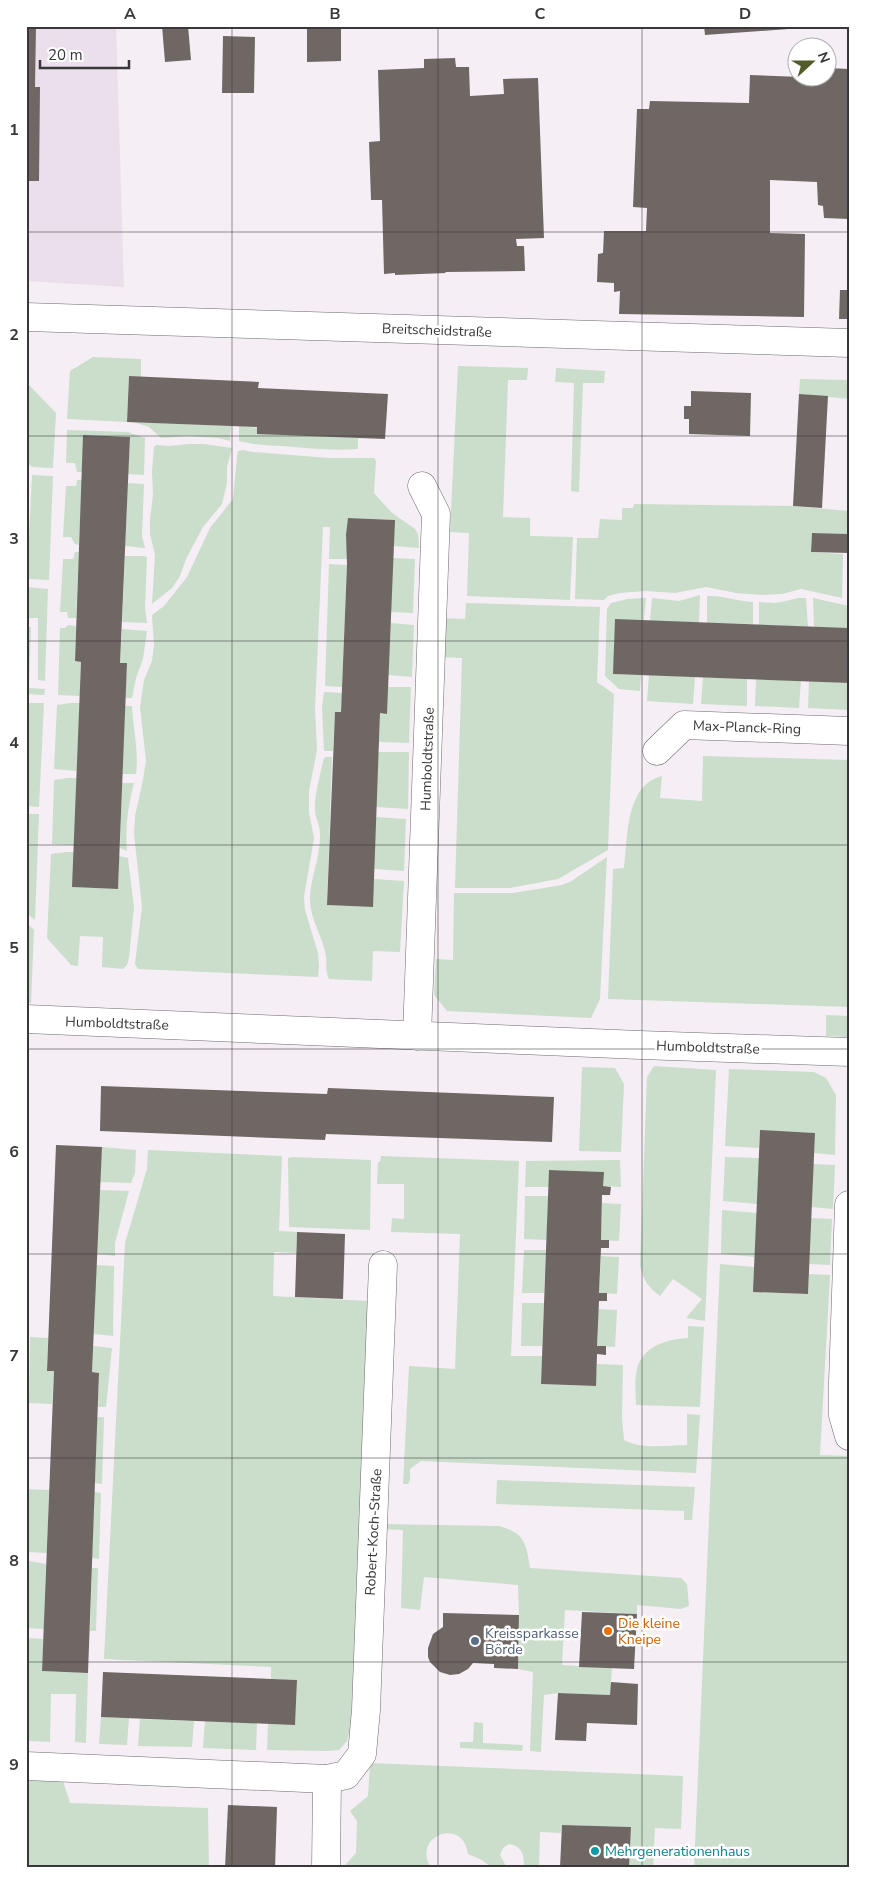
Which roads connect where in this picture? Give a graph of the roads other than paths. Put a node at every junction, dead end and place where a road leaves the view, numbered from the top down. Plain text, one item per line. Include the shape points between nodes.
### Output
1 (26, 317) edge
2 (849, 343) edge
3 (422, 486) dead end
4 (849, 731) edge
5 (656, 751) dead end
6 (26, 1019) edge
7 (416, 1036) junction
8 (849, 1052) edge
9 (849, 1205) edge
10 (384, 1265) dead end
11 (849, 1436) edge
12 (26, 1766) edge
13 (327, 1779) junction
14 (326, 1868) edge

1 - 2 street, Breitscheidstraße
3 - 7 street, Humboldtstraße via 436,514
4 - 5 street, Max-Planck-Ring via 684,725
6 - 7 street, Humboldtstraße
7 - 8 street, Humboldtstraße
9 - 11 street via 843,1382 843,1415
10 - 13 street, Robert-Koch-Straße via 362,1754 346,1775
12 - 13 street, Robert-Koch-Straße
13 - 14 street

